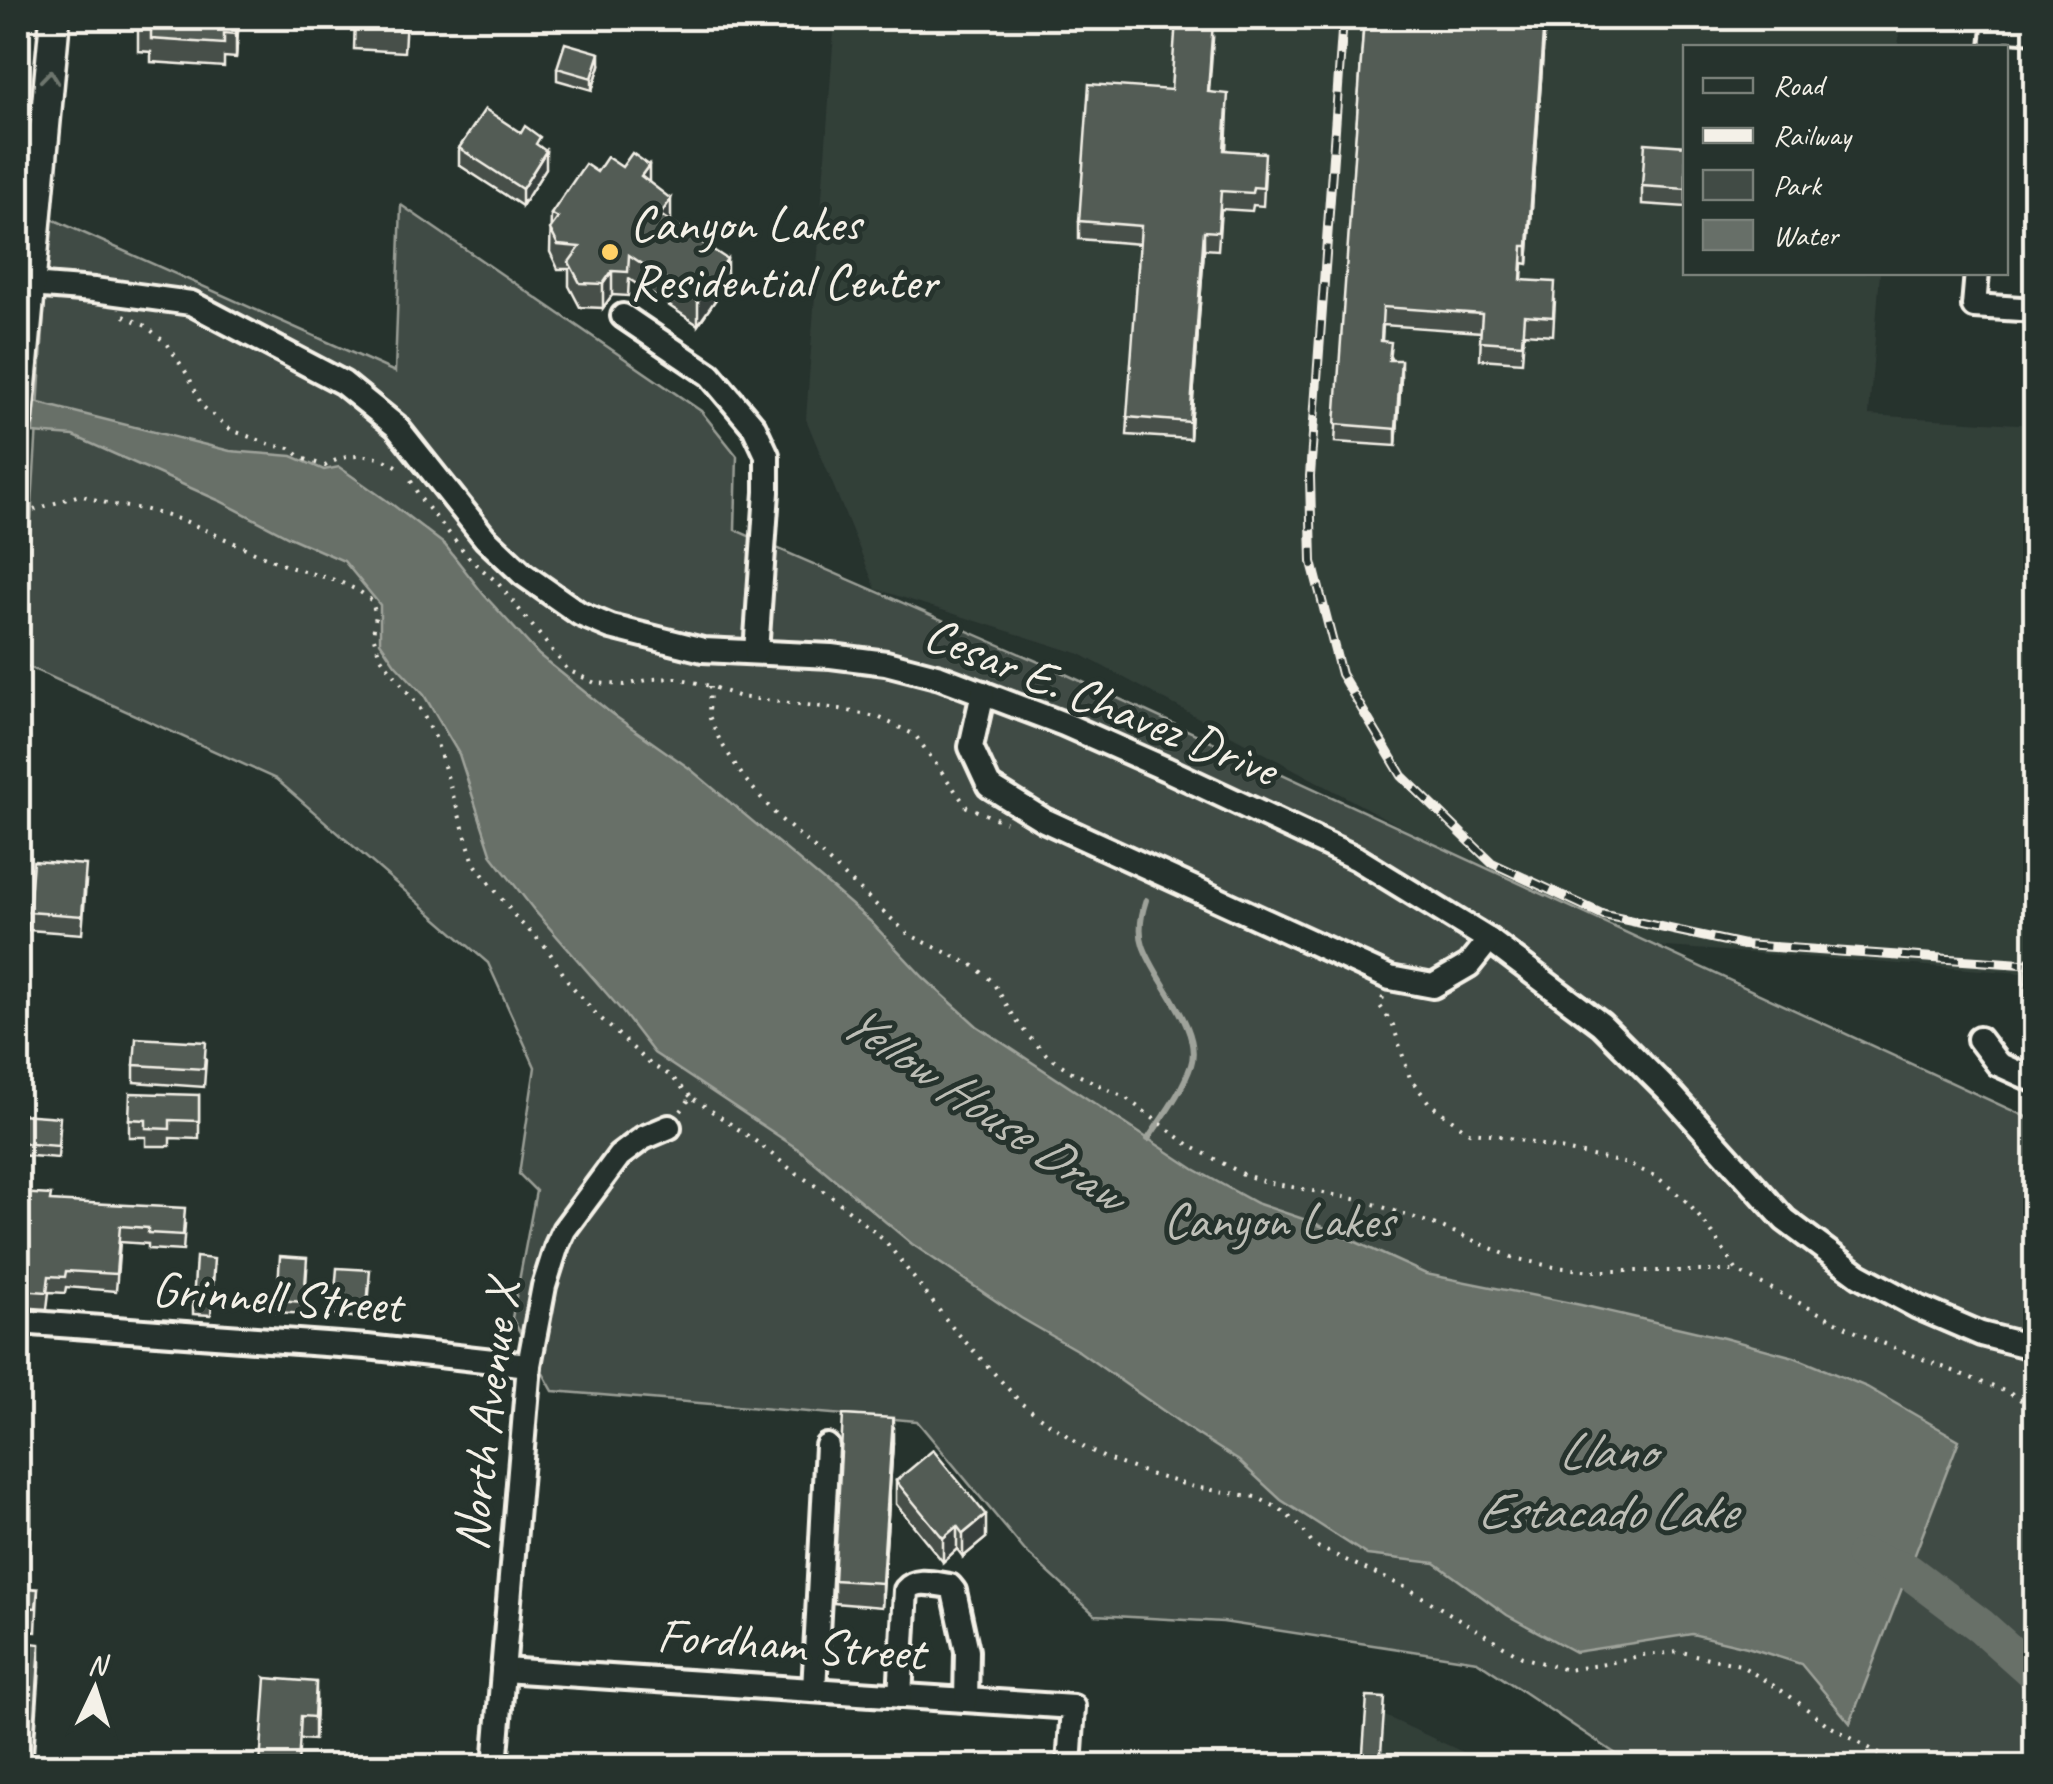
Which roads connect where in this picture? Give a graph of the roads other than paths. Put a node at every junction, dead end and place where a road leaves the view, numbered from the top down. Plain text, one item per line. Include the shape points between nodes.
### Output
1 (56, 18) edge
2 (2036, 32) edge
3 (1993, 45) edge
4 (1977, 275) edge
5 (23, 284) edge
6 (2036, 310) edge
7 (623, 316) dead end
8 (18, 418) edge
9 (756, 652) junction
10 (983, 693) junction
11 (1489, 940) junction
12 (1979, 1039) dead end
13 (2036, 1081) edge
14 (669, 1127) road end
15 (18, 1322) edge
16 (2036, 1348) edge
17 (528, 1365) junction
18 (827, 1446) dead end
19 (503, 1670) junction
20 (814, 1690) junction
21 (900, 1696) junction
22 (966, 1700) junction
23 (495, 1766) edge
24 (1069, 1766) edge

5 -> 1 main road
2 - 3 street via 1995,28
4 - 6 street via 1974,306
5 - 8 main road
5 - 9 street, Cesar E. Chavez Drive via 190,303 343,383 396,426 485,538 580,614 703,650
7 - 9 street via 710,375 754,427 767,455
9 - 10 street, Cesar E. Chavez Drive via 886,662
10 - 11 street, Cesar E. Chavez Drive via 1356,858
10 - 11 street via 972,747 989,786 1044,820 1390,978 1434,986 1468,965
11 - 16 street, Cesar E. Chavez Drive via 1601,1024 1785,1220 1859,1275 1918,1308
12 - 13 street via 1998,1064
14 - 17 street, North Avenue X via 619,1156 564,1230
15 - 17 street, Grinnell Street
17 - 19 street, North Avenue X
18 - 20 street
19 - 20 street, Fordham Street
19 - 23 street, North Avenue X
20 - 21 street, Fordham Street
21 - 22 street, Fordham Street
21 - 22 street via 906,1590 916,1582 954,1591 967,1651
22 - 24 street, Fordham Street via 1073,1707

